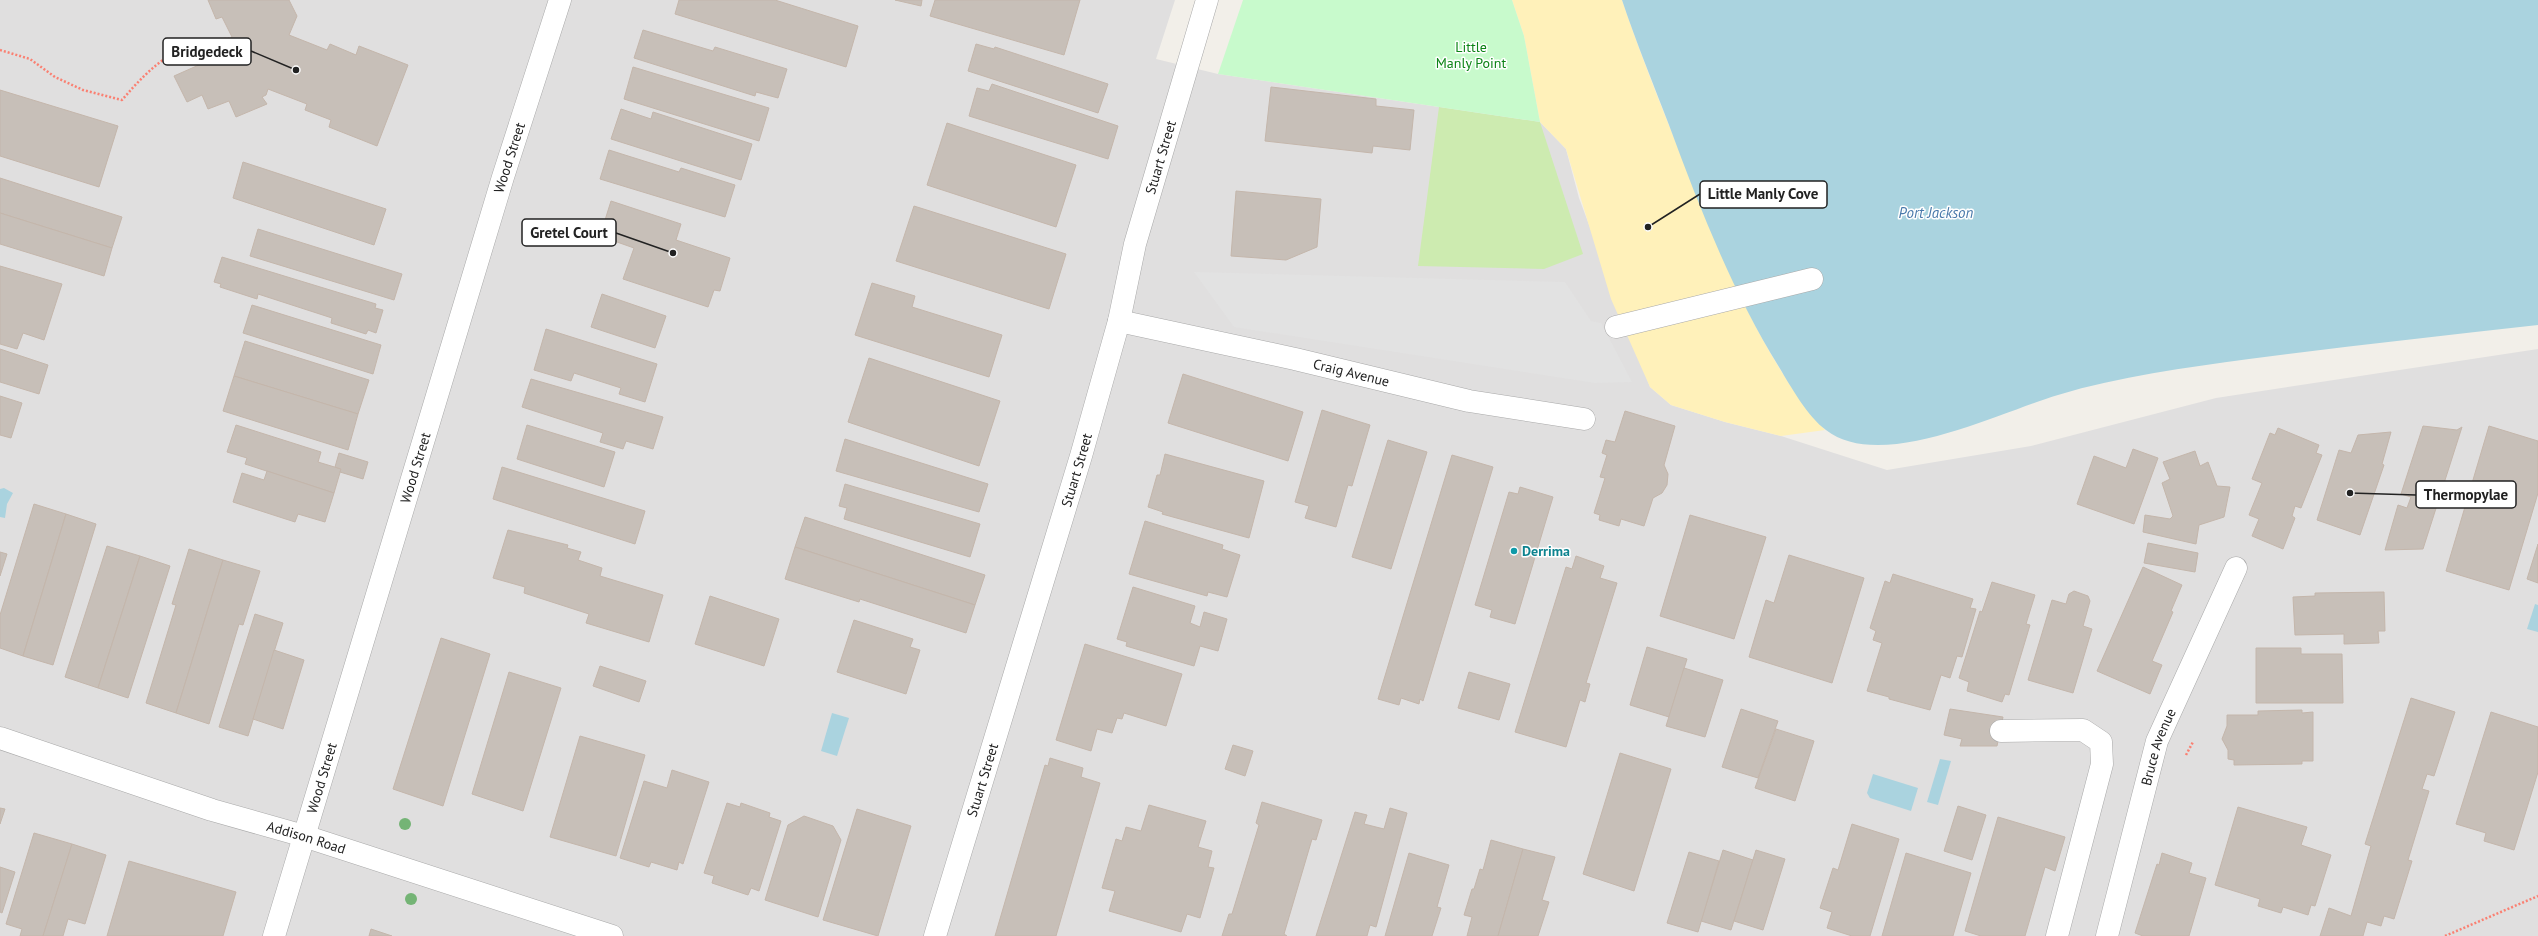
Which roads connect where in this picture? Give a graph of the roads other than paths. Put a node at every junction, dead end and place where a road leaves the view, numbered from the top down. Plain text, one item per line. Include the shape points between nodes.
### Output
1 (560, 0) edge
2 (1207, 0) edge
3 (1812, 280) dead end
4 (1119, 321) junction
5 (1616, 326) dead end
6 (1584, 419) dead end
7 (2236, 568) dead end
8 (2001, 731) dead end
9 (0, 738) edge
10 (304, 836) junction
11 (274, 936) edge
12 (612, 936) edge
13 (935, 936) edge
14 (2057, 936) edge
15 (2107, 936) edge

1 - 10 street, Wood Street via 503,177
2 - 4 street, Stuart Street via 1135,244
3 - 5 street
4 - 6 street, Craig Avenue via 1296,359 1469,401
4 - 13 street, Stuart Street
7 - 15 street, Bruce Avenue via 2157,741
8 - 14 street via 2083,730 2100,742 2102,764
9 - 10 street, Addison Road via 212,810
10 - 11 street, Wood Street
10 - 12 street, Addison Road

